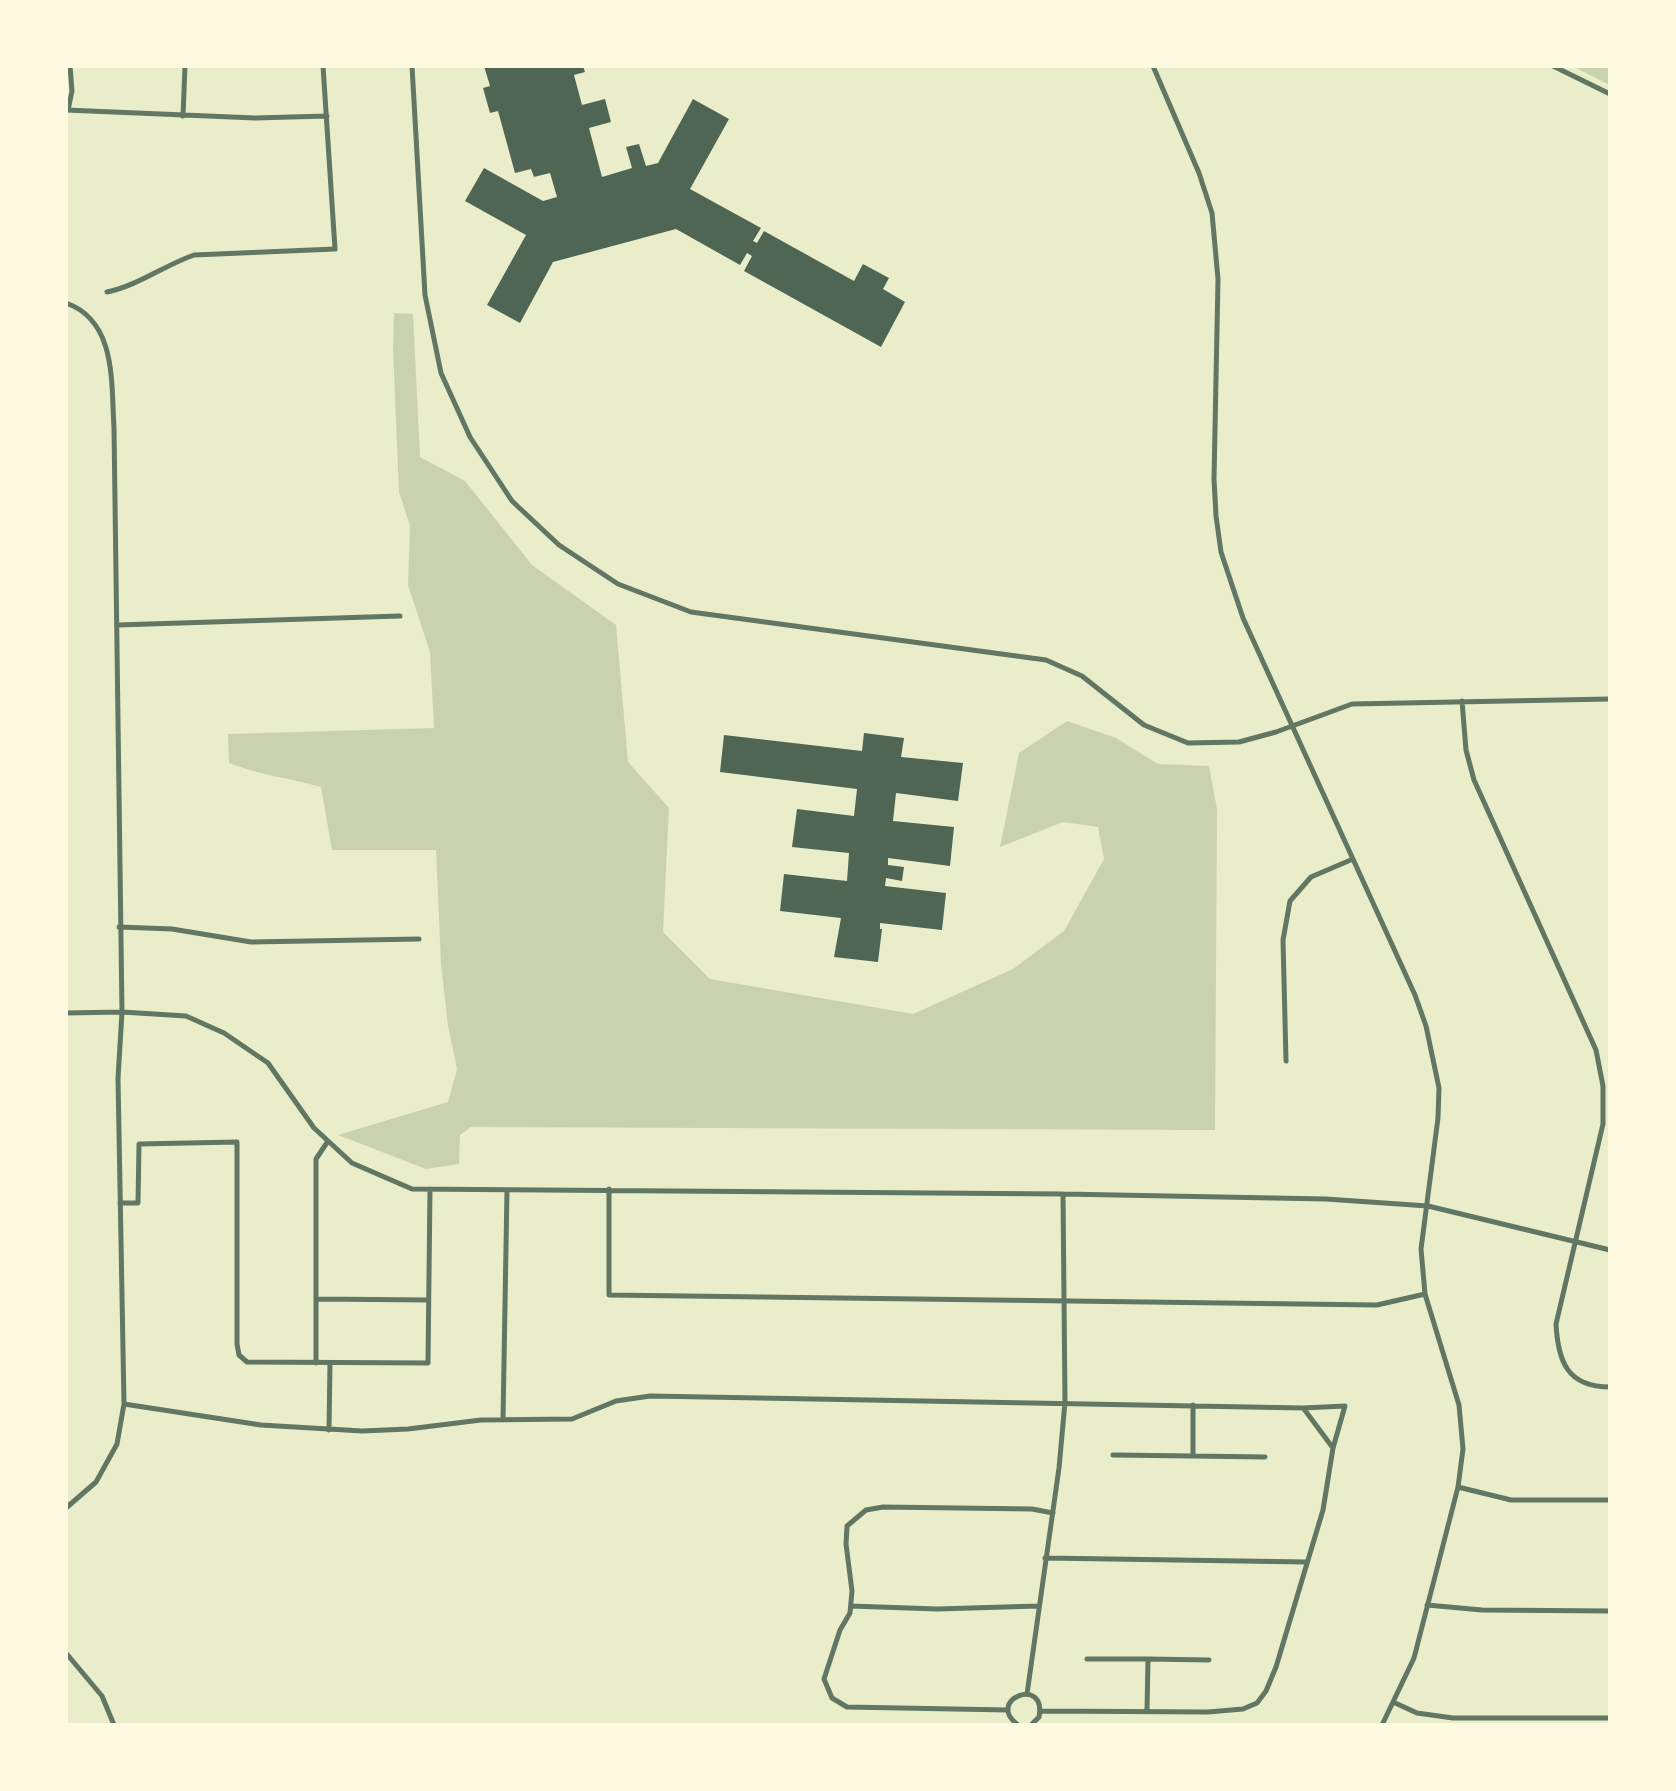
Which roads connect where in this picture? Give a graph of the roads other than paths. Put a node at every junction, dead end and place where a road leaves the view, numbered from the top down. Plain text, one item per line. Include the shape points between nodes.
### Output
1 (70, 66) edge
2 (185, 66) edge
3 (323, 66) edge
4 (412, 66) edge
5 (1153, 66) edge
6 (1553, 66) edge
7 (1610, 94) edge
8 (67, 110) edge
9 (183, 116) junction
10 (327, 116) junction
11 (107, 292) dead end
12 (66, 303) edge
13 (400, 616) dead end
14 (118, 625) junction
15 (1610, 699) edge
16 (1462, 701) junction
17 (1292, 725) junction
18 (1353, 859) junction
19 (119, 927) junction
20 (419, 939) dead end
21 (122, 1012) junction
22 (66, 1013) edge
23 (1286, 1061) dead end
24 (328, 1141) junction
25 (430, 1189) junction
26 (609, 1189) junction
27 (507, 1190) junction
28 (1063, 1194) junction
29 (120, 1203) junction
30 (1428, 1206) junction
31 (1575, 1243) junction
32 (1610, 1250) edge
33 (1425, 1294) junction
34 (317, 1299) junction
35 (428, 1300) junction
36 (1063, 1301) junction
37 (316, 1363) junction
38 (330, 1363) junction
39 (1610, 1387) edge
40 (1065, 1402) junction
41 (124, 1404) junction
42 (1193, 1405) junction
43 (1303, 1408) junction
44 (503, 1420) junction
45 (329, 1430) junction
46 (1333, 1448) junction
47 (1113, 1455) dead end
48 (1193, 1456) junction
49 (1265, 1457) dead end
50 (1458, 1487) junction
51 (1610, 1500) edge
52 (66, 1508) edge
53 (1053, 1513) junction
54 (1045, 1558) junction
55 (1307, 1562) junction
56 (1427, 1605) junction
57 (851, 1606) junction
58 (1038, 1606) junction
59 (1610, 1611) edge
60 (66, 1653) edge
61 (1087, 1659) dead end
62 (1148, 1659) junction
63 (1209, 1660) dead end
64 (1027, 1694) junction
65 (1393, 1702) junction
66 (1008, 1710) junction
67 (1147, 1710) junction
68 (1041, 1711) junction
69 (1610, 1718) edge
70 (114, 1725) edge
71 (1018, 1725) edge
72 (1031, 1725) edge
73 (1382, 1725) edge

1 - 8 street
2 - 9 street
3 - 10 street
4 - 17 street via 425,295 441,373 470,437 512,501 559,545 618,584 691,612 1046,660 1082,676 1144,725 1188,743 1239,742
5 - 17 street via 1212,213 1218,279 1214,479 1221,552 1243,618
6 - 7 street
8 - 9 street
9 - 10 street
10 - 11 street via 335,249 194,255 130,287
12 - 14 street via 81,308 107,345
13 - 14 street
14 - 19 street
15 - 16 street
16 - 17 street via 1352,704
16 - 31 street via 1474,780 1599,1062 1603,1124
17 - 18 street
18 - 23 street via 1311,877 1290,901 1283,940
18 - 30 street via 1415,995 1434,1058 1438,1118
19 - 20 street via 251,942
19 - 21 street
21 - 22 street
21 - 24 street via 186,1016 224,1033 268,1063
21 - 29 street
24 - 25 street via 352,1163 412,1189
24 - 34 street via 316,1159
25 - 27 street
25 - 35 street
26 - 27 street
26 - 28 street
26 - 36 street via 609,1295
27 - 44 street
28 - 30 street
28 - 36 street
29 - 37 street via 138,1203 139,1144 237,1142 239,1355 247,1362
29 - 41 street
30 - 31 street
30 - 33 street via 1421,1249
31 - 32 street
31 - 39 street via 1556,1324 1558,1353 1572,1376 1595,1387
33 - 36 street via 1377,1305
33 - 50 street via 1459,1405 1463,1449
34 - 35 street
34 - 37 street
35 - 38 street via 428,1363
36 - 40 street
37 - 38 street
38 - 45 street
40 - 42 street
40 - 44 street via 650,1396 616,1401 572,1419
40 - 53 street
41 - 45 street
41 - 52 street via 117,1444 96,1482
42 - 43 street
42 - 48 street
43 - 46 street
43 - 46 street via 1345,1406
44 - 45 street
46 - 55 street via 1323,1510
47 - 48 street
48 - 49 street
50 - 51 street via 1511,1500
50 - 56 street
53 - 54 street
53 - 57 street via 866,1510 847,1526
54 - 55 street
54 - 58 street
55 - 67 street via 1276,1667 1257,1703 1208,1712
56 - 59 street
56 - 65 street via 1414,1658
57 - 58 street
57 - 66 street via 824,1679 832,1698 847,1707
58 - 64 street
60 - 70 street via 102,1696
61 - 62 street
62 - 63 street
62 - 67 street
64 - 66 street via 1014,1698
64 - 68 street via 1038,1701
65 - 69 street via 1417,1713 1453,1718
65 - 73 street
66 - 71 street
67 - 68 street
68 - 72 street

